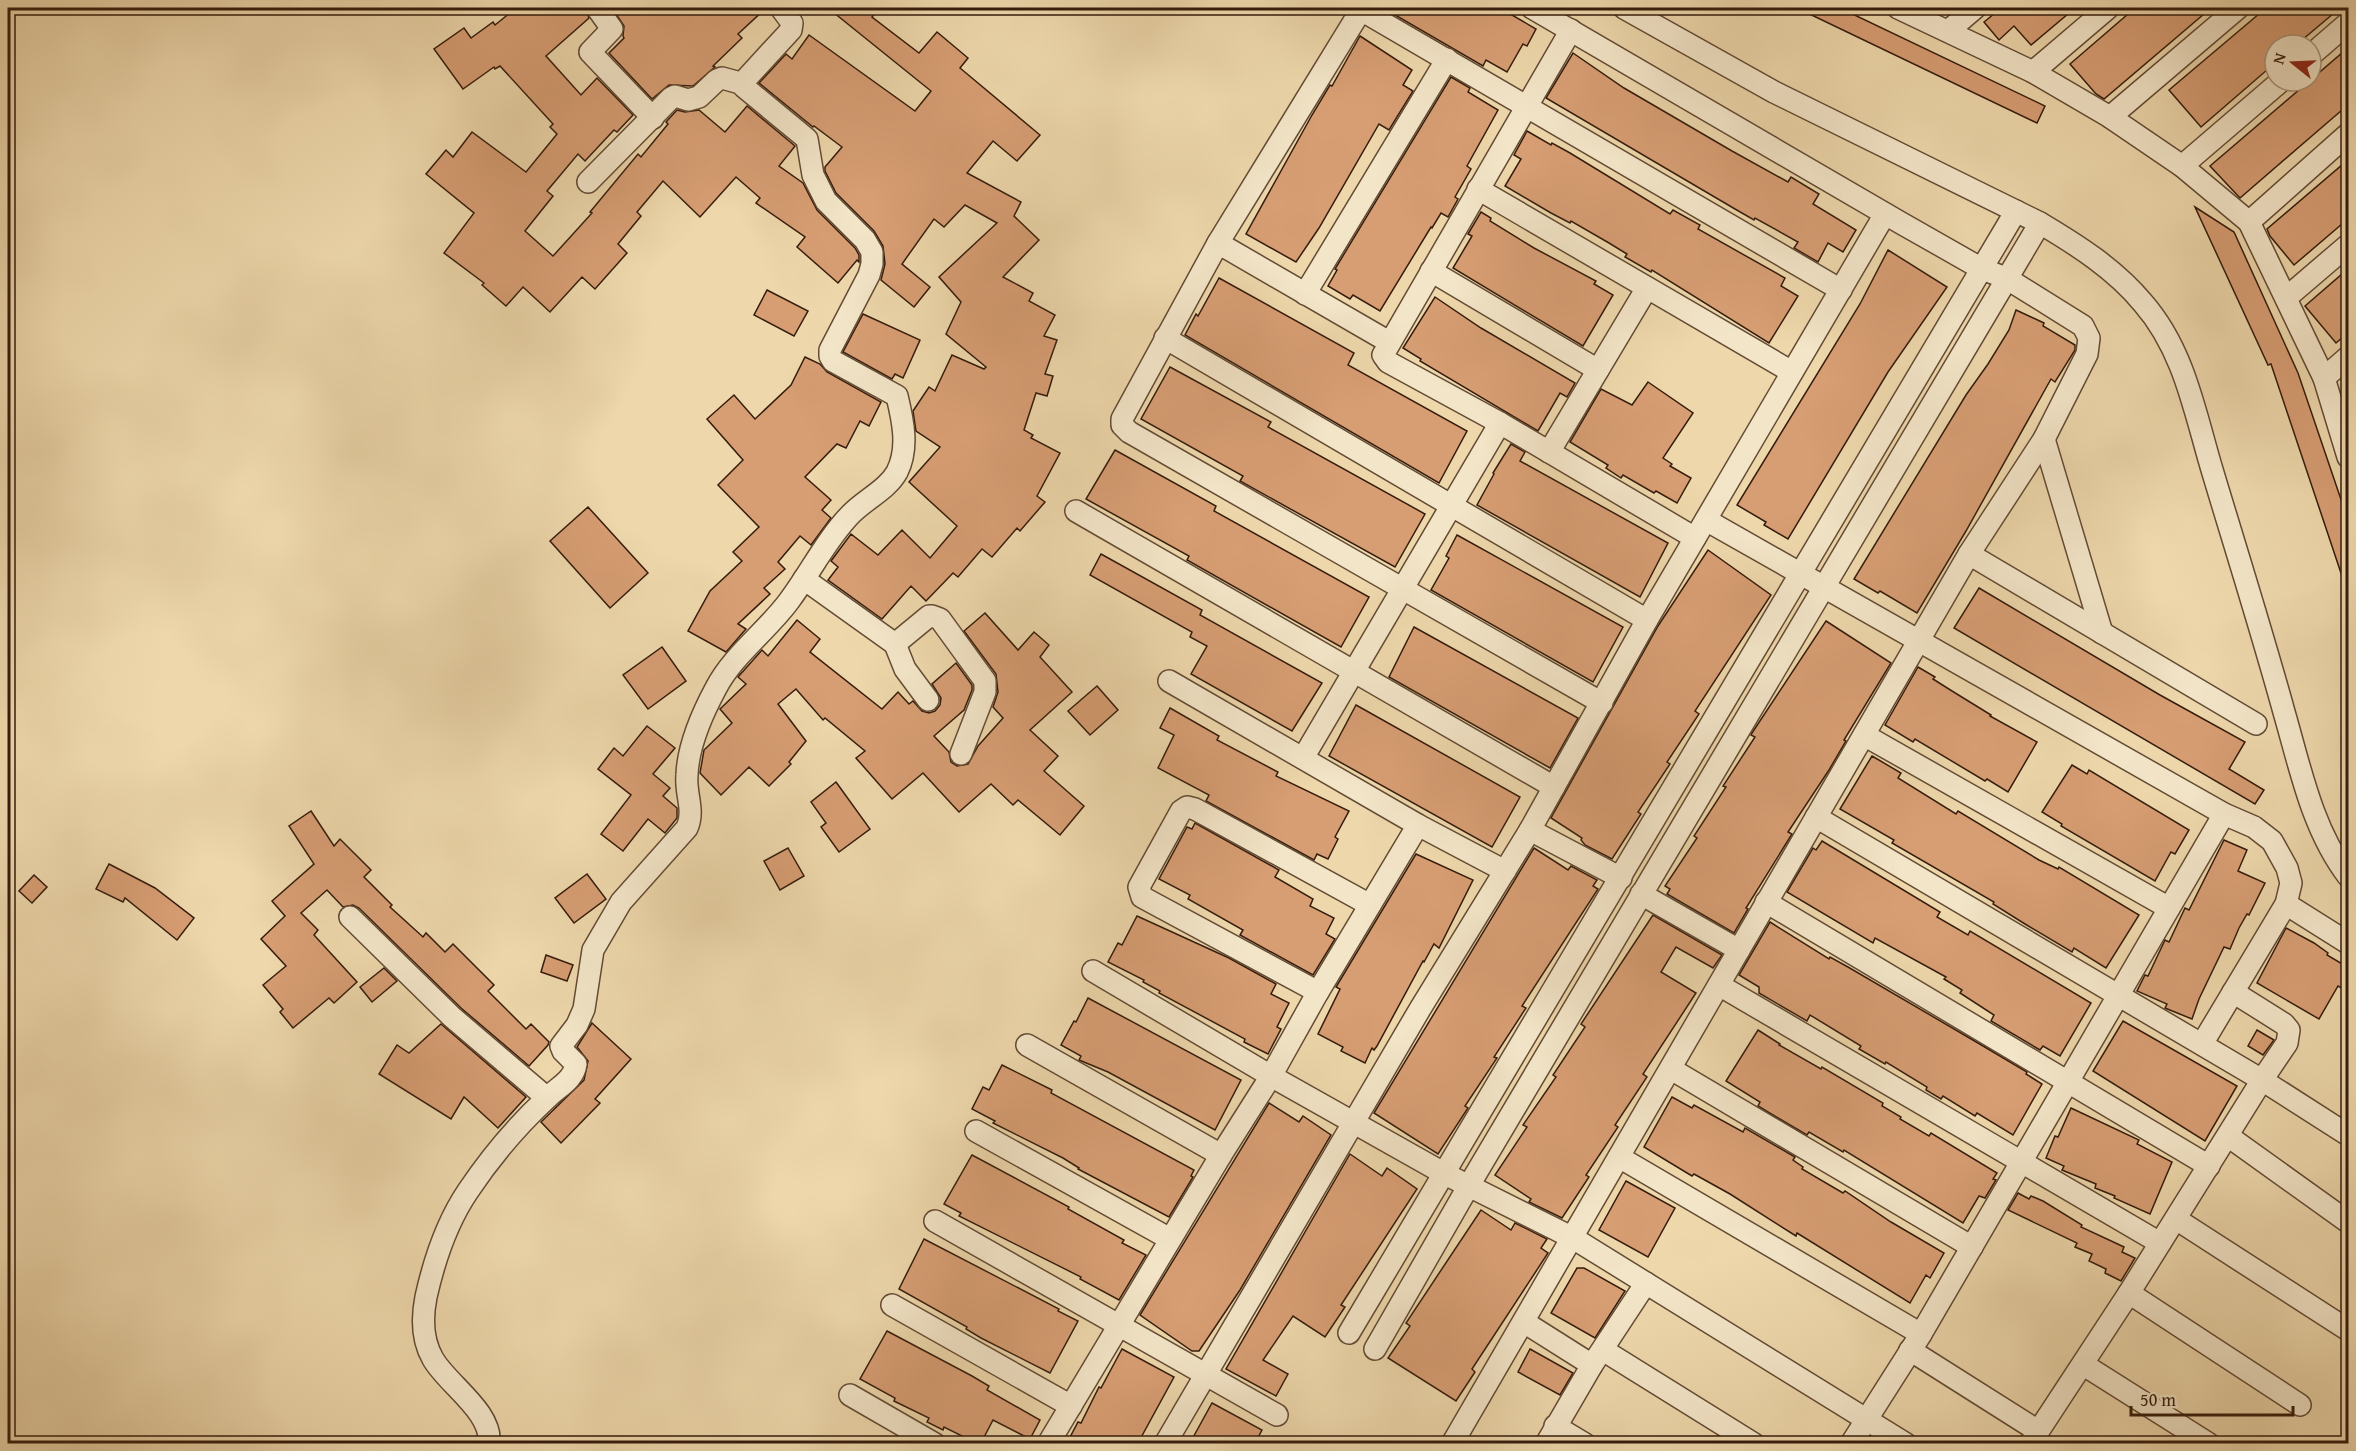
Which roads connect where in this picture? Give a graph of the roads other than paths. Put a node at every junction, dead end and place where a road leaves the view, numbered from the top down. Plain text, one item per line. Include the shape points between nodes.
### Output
1 (597, 8) edge
2 (781, 8) edge
3 (1532, 8) edge
4 (1624, 8) edge
5 (1898, 8) edge
6 (1975, 8) edge
7 (2108, 8) edge
8 (2238, 8) edge
9 (2349, 22) edge
10 (1571, 30) junction
11 (1948, 31) junction
12 (2323, 45) edge
13 (1447, 58) junction
14 (2033, 72) junction
15 (744, 84) junction
16 (2267, 93) edge
17 (1527, 106) junction
18 (2110, 117) junction
19 (652, 118) junction
20 (2349, 134) edge
21 (2182, 166) junction
22 (588, 182) dead end
23 (1479, 189) junction
24 (2016, 211) junction
25 (1886, 214) junction
26 (2249, 222) junction
27 (2040, 223) junction
28 (1218, 243) junction
29 (2349, 245) edge
30 (1982, 269) junction
31 (1431, 271) junction
32 (2006, 278) junction
33 (1647, 288) junction
34 (1841, 290) junction
35 (1305, 294) junction
36 (2286, 298) junction
37 (1165, 338) junction
38 (1389, 342) junction
39 (2349, 357) edge
40 (1598, 370) junction
41 (1792, 372) junction
42 (2324, 378) junction
43 (1500, 423) junction
44 (2044, 439) junction
45 (1549, 452) junction
46 (2348, 452) edge
47 (1451, 506) junction
48 (1076, 511) dead end
49 (1706, 520) junction
50 (1695, 538) junction
51 (1969, 554) junction
52 (1801, 573) junction
53 (804, 579) junction
54 (1824, 586) junction
55 (1403, 590) junction
56 (1647, 620) junction
57 (2102, 633) junction
58 (1919, 640) junction
59 (895, 644) junction
60 (1354, 673) junction
61 (1169, 681) dead end
62 (928, 700) dead end
63 (1602, 703) junction
64 (2256, 724) dead end
65 (1864, 735) junction
66 (961, 753) dead end
67 (1303, 758) junction
68 (1554, 787) junction
69 (2224, 814) junction
70 (1816, 818) junction
71 (1418, 825) junction
72 (1530, 830) junction
73 (1505, 871) junction
74 (2349, 876) edge
75 (1620, 878) junction
76 (1641, 894) junction
77 (1766, 902) junction
78 (2286, 904) junction
79 (1370, 905) junction
80 (2169, 908) junction
81 (350, 916) dead end
82 (2349, 944) edge
83 (1739, 950) junction
84 (1093, 971) dead end
85 (1719, 985) junction
86 (1318, 992) junction
87 (2233, 992) junction
88 (2119, 995) junction
89 (2202, 1044) junction
90 (1027, 1045) dead end
91 (1671, 1069) junction
92 (1271, 1076) junction
93 (2262, 1080) junction
94 (2068, 1084) junction
95 (547, 1098) junction
96 (1354, 1123) junction
97 (976, 1131) dead end
98 (2349, 1135) edge
99 (2228, 1136) junction
100 (1221, 1155) junction
101 (1619, 1157) junction
102 (2021, 1162) junction
103 (2209, 1166) junction
104 (1445, 1174) junction
105 (1468, 1187) junction
106 (2176, 1219) junction
107 (935, 1221) dead end
108 (2349, 1222) edge
109 (1573, 1238) junction
110 (1170, 1239) junction
111 (2160, 1243) junction
112 (1972, 1247) junction
113 (1646, 1283) junction
114 (2130, 1293) junction
115 (892, 1305) dead end
116 (1524, 1322) junction
117 (1119, 1325) junction
118 (2349, 1330) edge
119 (1349, 1332) dead end
120 (1916, 1342) junction
121 (1375, 1349) dead end
122 (1597, 1357) junction
123 (2084, 1365) junction
124 (1206, 1375) junction
125 (850, 1395) dead end
126 (2300, 1405) dead end
127 (1071, 1406) junction
128 (1277, 1415) dead end
129 (1866, 1418) junction
130 (1551, 1435) edge
131 (2035, 1439) edge
132 (489, 1443) edge
133 (935, 1443) edge
134 (1048, 1443) edge
135 (1165, 1443) edge
136 (1452, 1443) edge
137 (1585, 1443) edge
138 (1754, 1443) edge
139 (1851, 1443) edge
140 (1906, 1443) edge
141 (2209, 1443) edge

1 - 19 street via 612,29 590,52
2 - 15 street via 792,23 792,30
3 - 10 street
4 - 24 street via 1774,92
5 - 11 street
6 - 11 street
7 - 14 street
8 - 18 street
9 - 12 street
10 - 17 street
10 - 25 street
11 - 14 street
13 - 17 street
13 - 28 street via 1361,10
13 - 35 street
14 - 18 street
15 - 19 street via 727,78 717,80 693,100 671,98
15 - 53 street via 747,91 807,140 813,175 826,201 872,252 869,275 830,356 897,396 902,417 904,442 897,473 849,516
16 - 21 street
17 - 23 street
17 - 34 street
18 - 21 street
19 - 22 street
20 - 26 street
21 - 26 street
23 - 31 street
23 - 33 street
24 - 27 street
24 - 30 street
25 - 30 street
25 - 34 street
26 - 36 street
27 - 32 street
27 - 74 street via 2079,246 2143,303 2164,332 2180,365 2265,642 2306,792
28 - 35 street
28 - 37 street
29 - 36 street
30 - 32 street
30 - 52 street
31 - 38 street
31 - 40 street
32 - 44 street via 2083,326 2090,338
32 - 54 street
33 - 40 street
33 - 41 street
34 - 41 street
35 - 38 street
36 - 42 street
37 - 47 street
37 - 55 street via 1122,425
38 - 43 street via 1383,354 1389,362
39 - 42 street
40 - 45 street
41 - 49 street
42 - 46 street
43 - 45 street
43 - 47 street
44 - 51 street
44 - 57 street
45 - 50 street
47 - 55 street
47 - 56 street
48 - 60 street
49 - 50 street
49 - 52 street
50 - 56 street
51 - 57 street
51 - 58 street
52 - 54 street
52 - 75 street
53 - 59 street
53 - 95 street via 716,687 689,754 686,786 692,817 687,828 621,902 593,950 584,1009 577,1026 561,1046 576,1064 574,1074
54 - 58 street
54 - 76 street
55 - 60 street
55 - 63 street
56 - 63 street
57 - 64 street
58 - 65 street
58 - 69 street
59 - 62 street via 905,669
59 - 66 street via 929,616 935,616 984,678 985,692
60 - 67 street
60 - 68 street
61 - 67 street
63 - 68 street
65 - 70 street
65 - 80 street
67 - 71 street
68 - 72 street
69 - 78 street via 2272,841 2291,883
69 - 80 street
70 - 77 street
70 - 88 street
71 - 73 street
71 - 79 street
72 - 73 street
72 - 75 street
73 - 96 street
75 - 104 street
76 - 83 street
76 - 105 street
77 - 83 street
77 - 94 street
78 - 82 street
78 - 87 street
79 - 86 street
79 - 86 street via 1195,809 1187,807 1181,811 1139,887 1142,897
80 - 88 street
81 - 95 street via 452,1017
83 - 85 street
84 - 92 street
85 - 91 street
85 - 102 street
86 - 92 street
87 - 89 street
87 - 93 street via 2278,1018 2289,1030 2287,1043
88 - 89 street
88 - 94 street
89 - 93 street
90 - 100 street
91 - 101 street
91 - 112 street
92 - 96 street
92 - 100 street
93 - 98 street
93 - 99 street
94 - 102 street
94 - 103 street
95 - 132 street via 466,1193 448,1229 424,1308 422,1320 432,1358 485,1422
96 - 104 street
96 - 124 street
97 - 110 street
99 - 103 street
99 - 108 street
100 - 110 street
101 - 109 street
101 - 120 street
102 - 111 street
102 - 112 street
103 - 106 street
104 - 105 street
104 - 119 street
105 - 109 street
105 - 121 street
106 - 111 street
106 - 118 street
107 - 117 street
109 - 113 street
109 - 116 street
110 - 117 street
111 - 114 street
112 - 120 street
113 - 122 street
113 - 129 street
114 - 123 street
114 - 126 street
115 - 127 street
116 - 122 street
116 - 136 street
117 - 124 street
117 - 127 street
120 - 129 street
120 - 131 street
122 - 130 street
122 - 138 street
123 - 131 street
123 - 141 street
124 - 128 street
124 - 135 street
125 - 133 street
127 - 134 street
129 - 139 street
129 - 140 street
130 - 137 street

